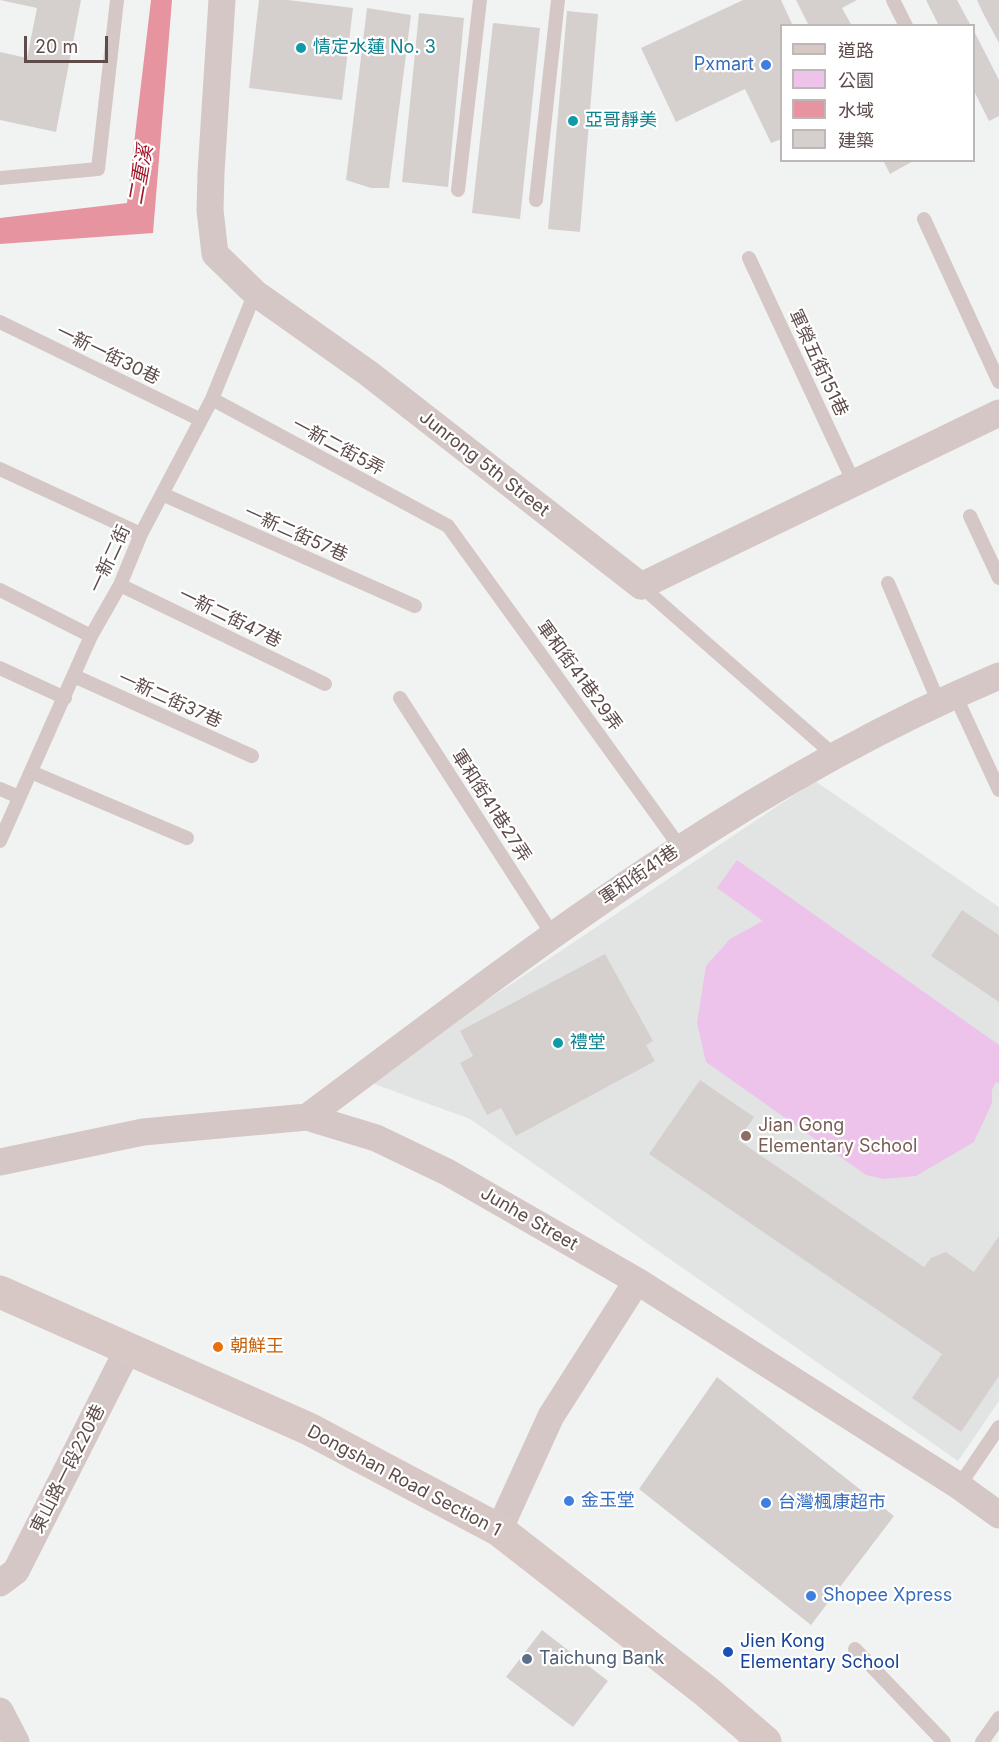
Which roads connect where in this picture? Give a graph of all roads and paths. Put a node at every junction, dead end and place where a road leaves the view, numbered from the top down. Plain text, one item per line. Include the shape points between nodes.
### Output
1 (117, 0) edge
2 (222, 0) edge
3 (480, 0) edge
4 (558, 0) edge
5 (893, 0) edge
6 (905, 24) edge
7 (0, 178) edge
8 (458, 190) dead end
9 (536, 200) dead end
10 (924, 219) dead end
11 (749, 258) dead end
12 (255, 293) junction
13 (0, 322) edge
14 (999, 382) edge
15 (212, 399) junction
16 (999, 413) edge
17 (201, 420) junction
18 (0, 469) edge
19 (854, 483) junction
20 (162, 494) junction
21 (970, 516) dead end
22 (448, 526) joint
23 (141, 534) junction
24 (999, 579) edge
25 (888, 583) dead end
26 (120, 585) junction
27 (641, 586) junction
28 (0, 590) edge
29 (415, 606) dead end
30 (91, 636) junction
31 (0, 668) edge
32 (74, 676) junction
33 (999, 676) edge
34 (325, 684) dead end
35 (65, 698) junction
36 (400, 698) dead end
37 (947, 699) junction
38 (252, 756) dead end
39 (835, 756) junction
40 (31, 771) junction
41 (0, 789) edge
42 (999, 790) edge
43 (19, 797) junction
44 (187, 838) dead end
45 (0, 841) edge
46 (680, 847) junction
47 (552, 934) junction
48 (307, 1117) junction
49 (0, 1162) edge
50 (637, 1281) junction
51 (0, 1292) edge
52 (128, 1349) junction
53 (999, 1427) edge
54 (959, 1486) junction
55 (999, 1515) edge
56 (499, 1530) junction
57 (0, 1583) edge
58 (855, 1649) dead end
59 (0, 1711) edge
60 (999, 1718) edge
61 (15, 1742) edge
62 (765, 1742) edge
63 (944, 1742) edge
64 (982, 1742) edge

1 - 7 lane via 98,169
2 - 12 street, Junrong 5th Street via 211,221 215,254
3 - 8 lane
4 - 9 lane
5 - 6 lane
10 - 14 lane
11 - 19 lane, 軍榮五街151巷
12 - 15 lane, 一新二街
12 - 27 street, Junrong 5th Street via 368,373
13 - 17 lane, 一新一街30巷
15 - 17 lane, 一新二街
15 - 22 lane, 一新二街5弄
16 - 19 street
17 - 20 lane, 一新二街
18 - 23 lane
19 - 27 street
20 - 23 lane, 一新二街
20 - 29 lane, 一新二街57巷
21 - 24 lane
22 - 46 lane, 軍和街41巷29弄
23 - 26 lane, 一新二街
25 - 37 lane
26 - 30 lane, 一新二街
26 - 34 lane, 一新二街47巷
27 - 39 lane
28 - 30 lane
30 - 32 lane, 一新二街
31 - 35 lane
32 - 35 lane, 一新二街
32 - 38 lane, 一新二街37巷
33 - 37 street, 軍和街41巷
35 - 40 lane, 一新二街
36 - 47 lane, 軍和街41巷27弄
37 - 39 street, 軍和街41巷
37 - 42 lane
39 - 46 street, 軍和街41巷 via 793,777
40 - 43 lane, 一新二街
40 - 44 lane
41 - 43 lane
43 - 45 lane, 一新二街
46 - 47 street, 軍和街41巷
47 - 48 street, 軍和街41巷
48 - 49 street, Junhe Street via 142,1132
48 - 50 street, Junhe Street via 376,1138 447,1172
50 - 54 street, Junhe Street
50 - 56 street via 551,1416
51 - 52 main road, Dongshan Road Section 1
52 - 56 main road, Dongshan Road Section 1 via 309,1429
52 - 57 street, 東山路一段220巷 via 16,1571
53 - 54 lane
54 - 55 street, Junhe Street
56 - 62 main road, Dongshan Road Section 1
58 - 63 lane
59 - 61 street
60 - 64 lane

